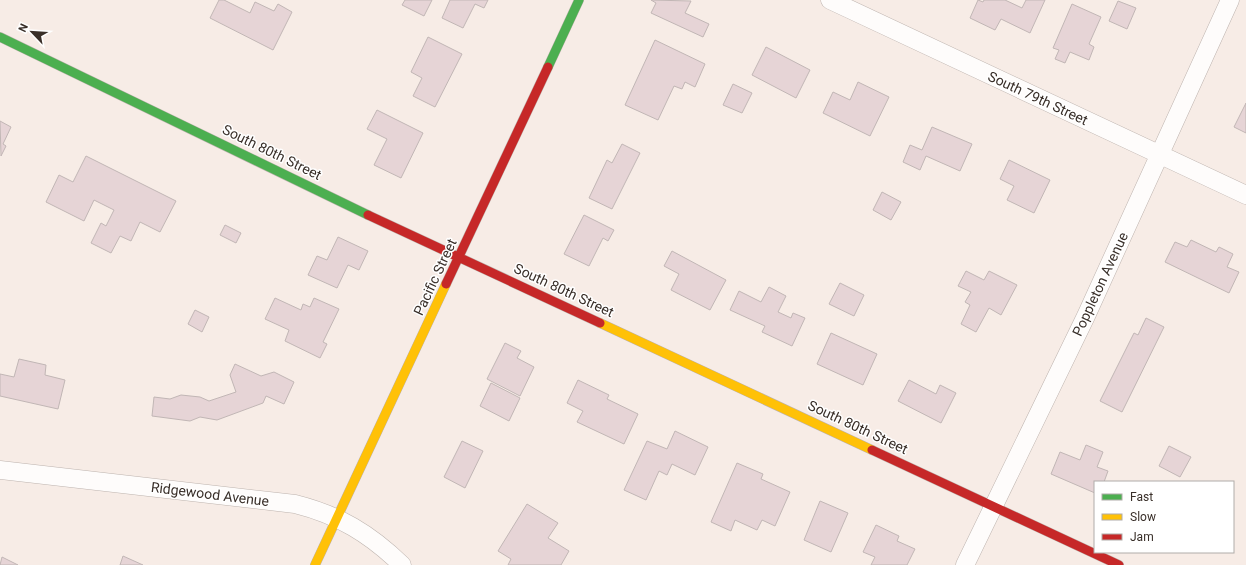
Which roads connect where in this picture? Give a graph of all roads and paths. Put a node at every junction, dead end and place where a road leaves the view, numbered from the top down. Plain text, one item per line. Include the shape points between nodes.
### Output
1 (579, 0) edge
2 (830, 0) edge
3 (1230, 0) edge
4 (0, 37) edge
5 (1158, 155) junction
6 (1246, 196) edge
7 (459, 257) junction
8 (0, 470) edge
9 (993, 506) junction
10 (336, 518) junction
11 (315, 565) edge
12 (402, 565) edge
13 (965, 565) edge
14 (1119, 565) edge

1 - 7 street, Pacific Street
2 - 5 street, South 79th Street
3 - 5 street, Poppleton Avenue
4 - 7 street, South 80th Street
5 - 6 street, South 79th Street
5 - 9 street, Poppleton Avenue via 1086,316
7 - 9 street, South 80th Street
7 - 10 street, Pacific Street
8 - 10 street, Ridgewood Avenue via 278,501 309,508
9 - 13 street, Poppleton Avenue
9 - 14 street, South 80th Street
10 - 11 street, Pacific Street
10 - 12 street, Ridgewood Avenue via 371,537

